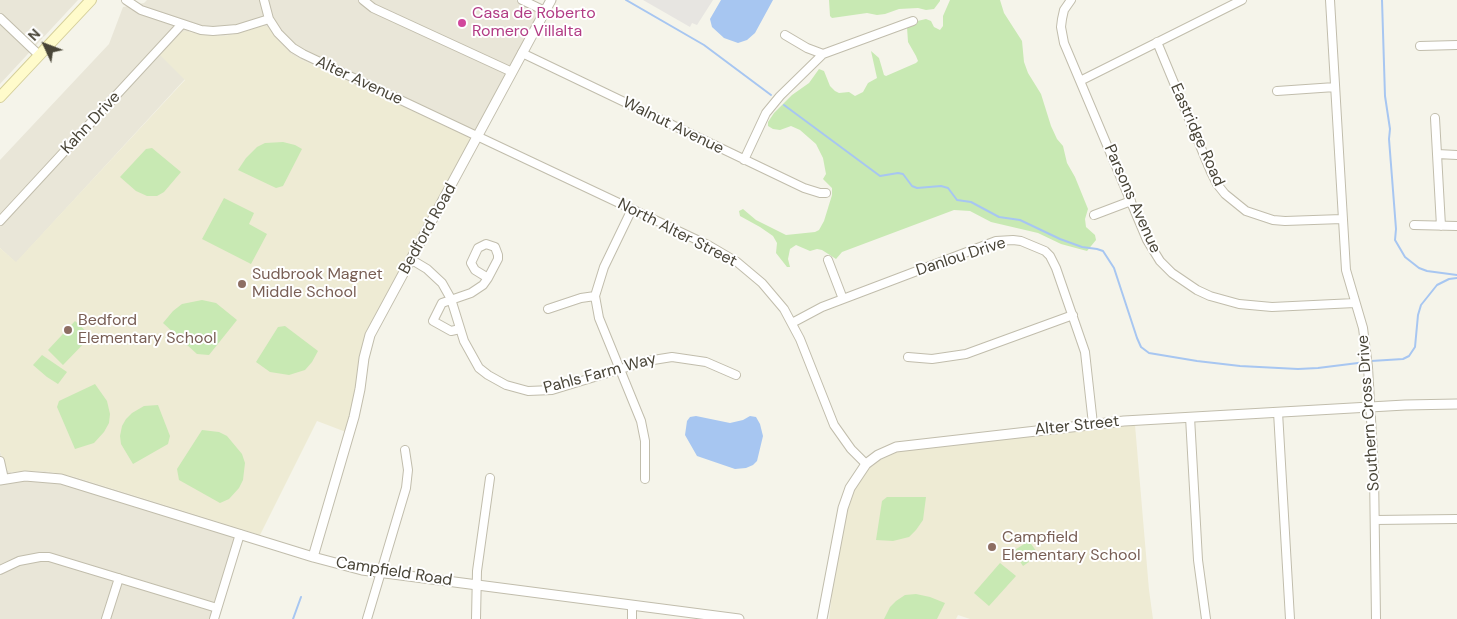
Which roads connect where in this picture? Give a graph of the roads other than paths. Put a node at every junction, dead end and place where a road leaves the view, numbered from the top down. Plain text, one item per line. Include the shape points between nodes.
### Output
1 (92, 0) edge
2 (126, 0) edge
3 (264, 0) edge
4 (363, 0) edge
5 (522, 0) edge
6 (551, 0) edge
7 (1071, 0) edge
8 (1242, 0) edge
9 (1330, 0) edge
10 (545, 11) junction
11 (0, 18) edge
12 (269, 19) junction
13 (913, 21) dead end
14 (182, 24) junction
15 (784, 36) dead end
16 (1157, 42) junction
17 (1457, 45) edge
18 (1420, 46) dead end
19 (522, 53) junction
20 (823, 54) junction
21 (39, 56) junction
22 (512, 72) junction
23 (1080, 81) junction
24 (1335, 87) junction
25 (1277, 91) dead end
26 (0, 97) edge
27 (1435, 118) dead end
28 (479, 136) junction
29 (1437, 154) junction
30 (1457, 155) edge
31 (744, 160) junction
32 (826, 193) dead end
33 (1131, 201) junction
34 (632, 210) junction
35 (1094, 215) dead end
36 (1342, 218) junction
37 (0, 222) edge
38 (1414, 225) dead end
39 (1441, 226) junction
40 (1457, 226) edge
41 (412, 260) junction
42 (828, 260) dead end
43 (488, 278) dead end
44 (595, 296) junction
45 (450, 299) junction
46 (842, 299) junction
47 (1355, 303) junction
48 (548, 309) dead end
49 (1073, 315) junction
50 (792, 323) junction
51 (460, 329) junction
52 (908, 357) dead end
53 (621, 368) junction
54 (736, 375) dead end
55 (1457, 404) edge
56 (1370, 407) junction
57 (1278, 412) junction
58 (1190, 418) junction
59 (1093, 424) junction
60 (405, 450) dead end
61 (0, 461) edge
62 (866, 464) junction
63 (490, 478) dead end
64 (645, 479) dead end
65 (2, 480) edge
66 (1457, 519) edge
67 (1375, 520) junction
68 (240, 534) junction
69 (313, 557) junction
70 (0, 570) edge
71 (381, 572) junction
72 (119, 578) junction
73 (476, 585) junction
74 (632, 606) junction
75 (217, 608) junction
76 (106, 619) edge
77 (214, 619) edge
78 (367, 619) edge
79 (476, 619) edge
80 (632, 619) edge
81 (739, 619) edge
82 (822, 619) edge
83 (1206, 619) edge
84 (1290, 619) edge
85 (1376, 619) edge

1 - 21 main road
2 - 14 street via 141,10
3 - 12 street, Alter Avenue
4 - 22 street via 373,8
5 - 10 street
6 - 10 street, Bedford Road
7 - 23 street, Parsons Avenue via 1064,10 1062,34
8 - 16 street
9 - 24 street, Southern Cross Drive
10 - 19 street, Bedford Road
11 - 21 street
12 - 14 street via 224,31 201,30
12 - 28 street, Alter Avenue via 285,42 303,54
13 - 20 street
14 - 37 street, Kahn Drive
15 - 20 street
16 - 23 street
16 - 36 street, Eastridge Road via 1211,172 1225,194 1246,211 1273,220
17 - 18 street
19 - 22 street, Bedford Road
19 - 31 street, Walnut Avenue
20 - 31 street via 766,113
21 - 26 main road
22 - 28 street, Bedford Road
23 - 33 street, Parsons Avenue
24 - 25 street
24 - 36 street, Southern Cross Drive
27 - 29 street
28 - 34 street, North Alter Street
28 - 41 street, Bedford Road
29 - 30 street
29 - 39 street
31 - 32 street, Walnut Avenue via 804,188
33 - 35 street
33 - 47 street, Parsons Avenue via 1147,240 1160,261 1184,282 1210,296 1239,304 1272,307
34 - 44 street via 602,272
34 - 50 street, North Alter Street via 738,262 774,295
36 - 47 street, Southern Cross Drive via 1346,270
38 - 39 street
39 - 40 street
41 - 45 street, Pahls Farm Way via 435,275
41 - 69 street, Bedford Road via 366,347 354,417
42 - 46 street
43 - 45 street via 478,289
44 - 48 street
44 - 53 street via 599,318
45 - 51 street, Pahls Farm Way
45 - 51 street via 442,303 432,321 451,331
46 - 49 street, Danlou Drive via 996,241 1013,240 1039,248 1050,256
46 - 50 street, Danlou Drive
47 - 56 street, Southern Cross Drive via 1364,328
49 - 52 street via 966,354 932,359
49 - 59 street, Danlou Drive via 1088,366
50 - 62 street, North Alter Street via 834,424
51 - 53 street, Pahls Farm Way via 479,368 496,381 517,389 552,390
53 - 54 street, Pahls Farm Way via 672,357 706,362
53 - 64 street via 644,430
55 - 56 street, Alter Street
56 - 57 street, Alter Street
56 - 67 street, Southern Cross Drive
57 - 58 street, Alter Street
57 - 84 street
58 - 59 street, Alter Street
58 - 83 street via 1198,560
59 - 62 street, Alter Street via 908,445 886,451
60 - 71 street via 408,478
61 - 65 street
62 - 82 street, Alter Street via 846,496
63 - 73 street
65 - 68 street, Campfield Road via 25,476 61,479
66 - 67 street
67 - 85 street, Southern Cross Drive
68 - 69 street, Campfield Road
68 - 75 street
69 - 71 street, Campfield Road via 350,568
70 - 72 street via 24,560 49,557
71 - 73 street, Campfield Road
71 - 78 street
72 - 75 street
72 - 76 street
73 - 74 street, Campfield Road
73 - 79 street
74 - 80 street
74 - 81 street, Campfield Road
75 - 77 street

